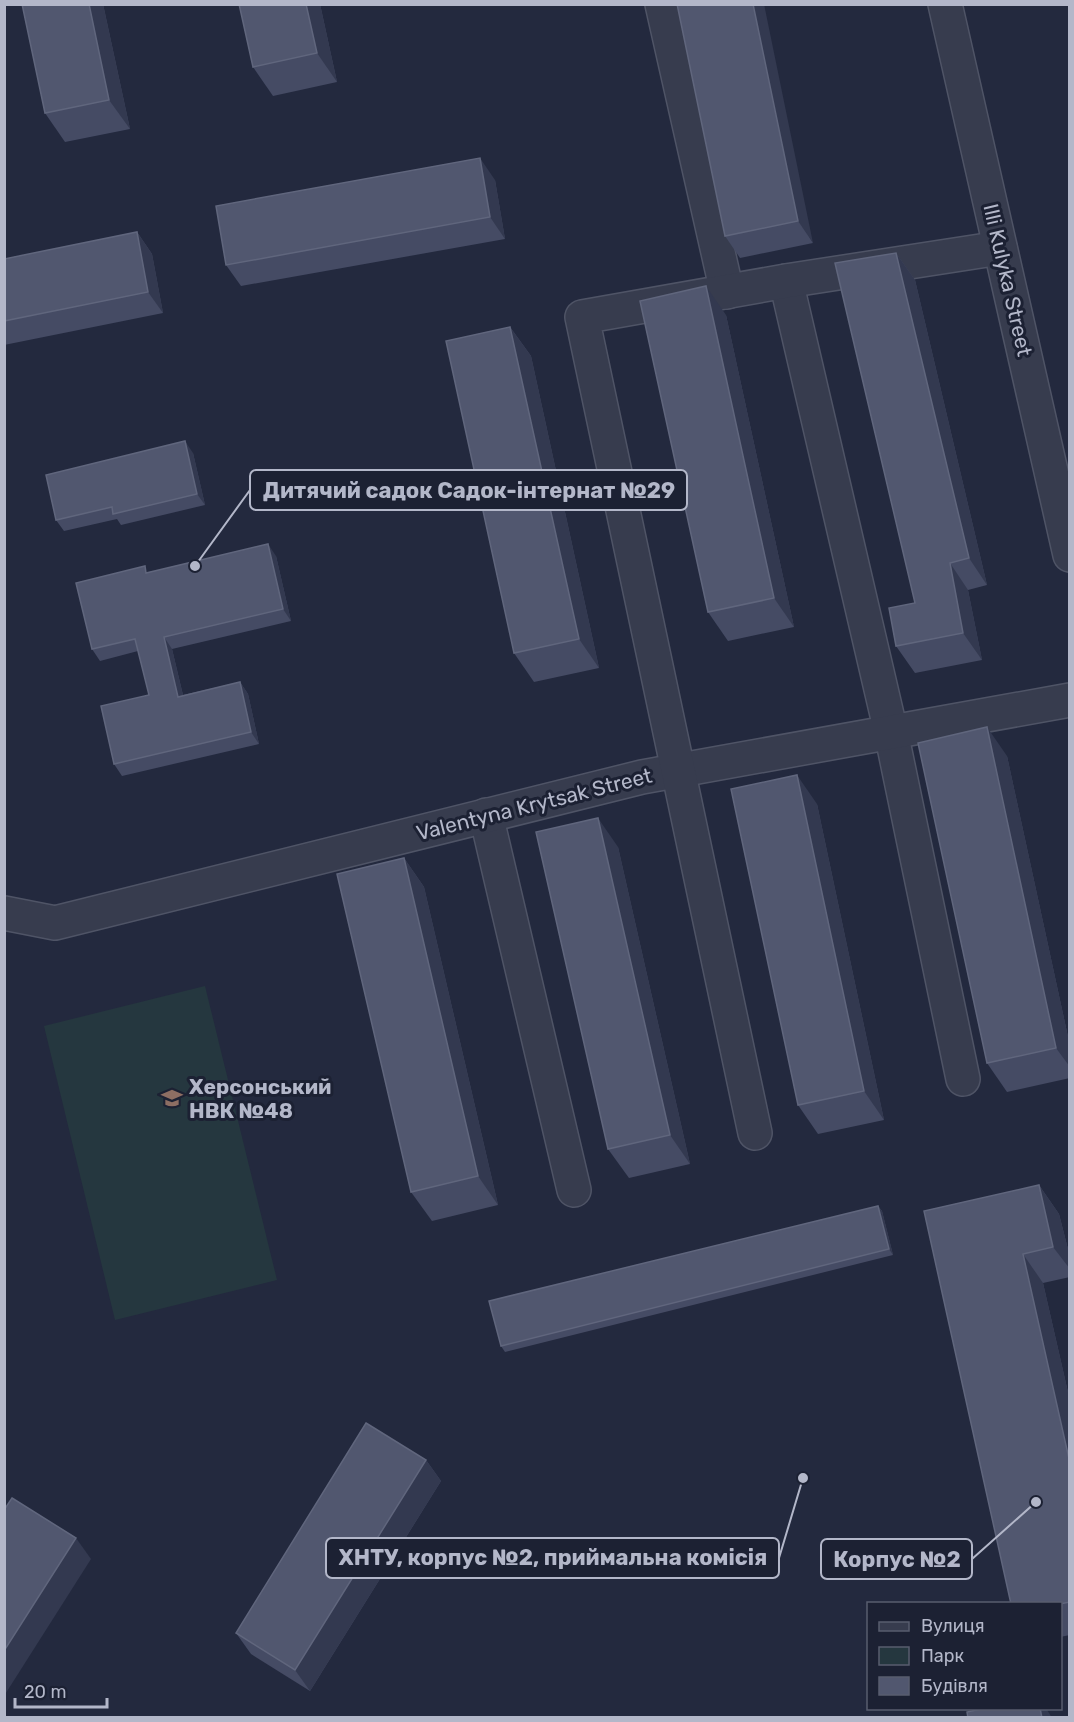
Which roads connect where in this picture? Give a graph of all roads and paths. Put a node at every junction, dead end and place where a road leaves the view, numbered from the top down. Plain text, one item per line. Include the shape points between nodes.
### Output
1 (662, 4) edge
2 (945, 4) edge
3 (1000, 248) junction
4 (786, 281) junction
5 (727, 292) junction
6 (1070, 555) edge
7 (1070, 700) edge
8 (891, 732) junction
9 (678, 770) junction
10 (486, 815) junction
11 (4, 913) edge
12 (963, 1078) dead end
13 (754, 1133) dead end
14 (574, 1190) dead end

1 - 5 street
2 - 3 street, Illi Kulyka Street
3 - 4 street
3 - 6 street, Illi Kulyka Street
4 - 5 street
4 - 8 street
5 - 9 street via 582,317
7 - 8 street, Valentyna Krytsak Street
8 - 9 street, Valentyna Krytsak Street
8 - 12 street
9 - 10 street, Valentyna Krytsak Street
9 - 13 street
10 - 11 street, Valentyna Krytsak Street via 55,923
10 - 14 street

